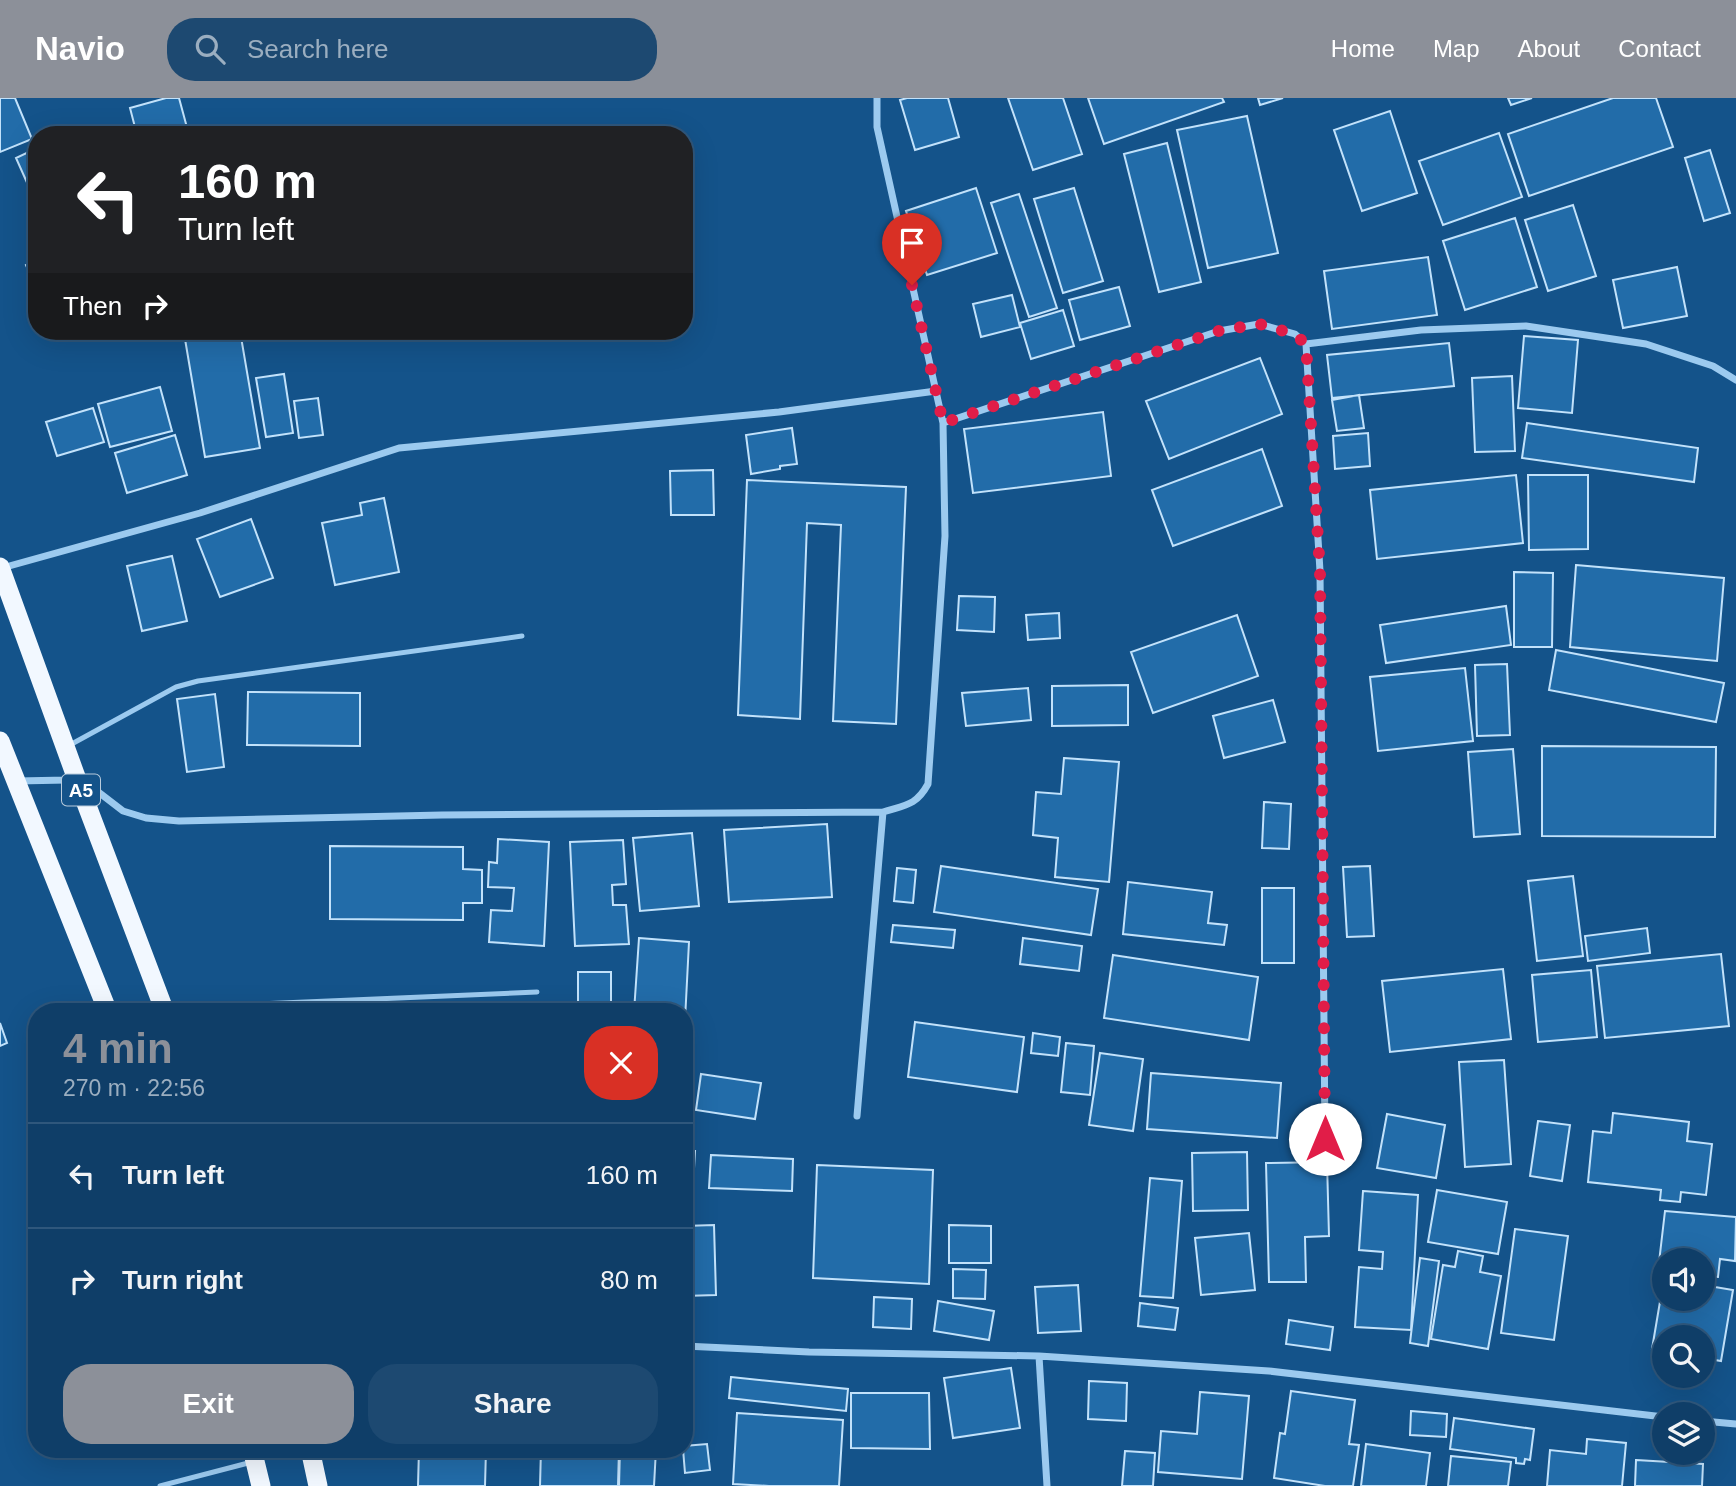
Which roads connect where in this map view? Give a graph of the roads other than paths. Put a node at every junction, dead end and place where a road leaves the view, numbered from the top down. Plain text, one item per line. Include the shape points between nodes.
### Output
1 (877, 98) edge
2 (1306, 344) junction
3 (1736, 380) edge
4 (936, 391) junction
5 (943, 423) junction
6 (0, 568) edge
7 (522, 636) dead end
8 (0, 741) edge
9 (65, 747) junction
10 (75, 774) junction
11 (15, 781) junction
12 (883, 812) junction
13 (537, 992) dead end
14 (104, 1003) edge
15 (162, 1003) edge
16 (281, 1003) edge
17 (857, 1115) dead end
18 (1325, 1139) dead end
19 (693, 1346) edge
20 (1039, 1356) junction
21 (1652, 1416) edge
22 (1715, 1422) edge
23 (1736, 1424) edge
24 (245, 1458) edge
25 (255, 1458) edge
26 (312, 1458) edge
27 (160, 1486) edge
28 (261, 1486) edge
29 (318, 1486) edge
30 (1047, 1486) edge

1 - 4 street via 877,127
2 - 3 street via 1421,330 1526,326 1646,344 1713,366
2 - 5 street via 1294,334 1259,324 1219,331
2 - 18 street via 1320,571
4 - 5 street
4 - 6 street via 779,412 399,448 200,513
5 - 12 street via 945,536 928,784 912,803
6 - 9 highway, A5
7 - 9 lane via 187,684
8 - 11 highway
9 - 10 highway, A5
10 - 11 street via 67,779
10 - 12 street via 123,811 179,821 442,814
10 - 15 highway, A5
11 - 14 highway
12 - 17 street
13 - 16 lane
19 - 20 street
20 - 21 street via 1269,1371
20 - 30 street
22 - 23 street
24 - 27 lane
25 - 28 highway
26 - 29 highway

